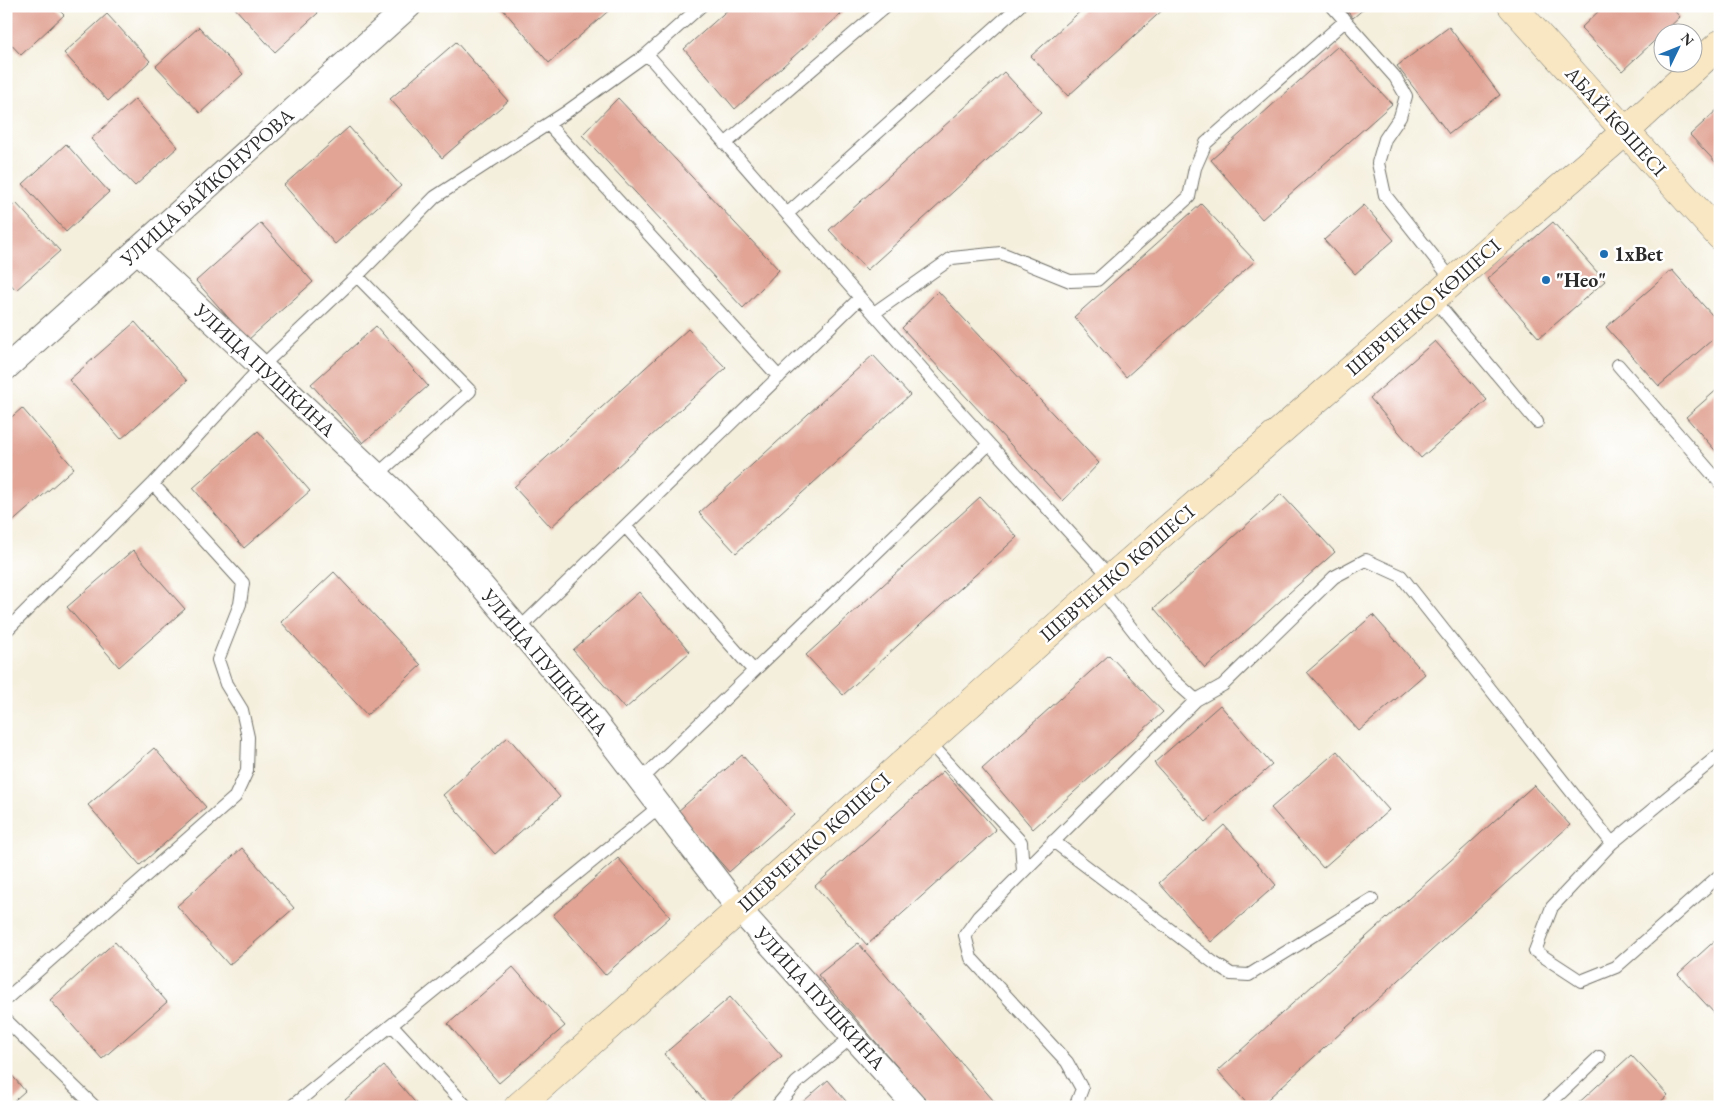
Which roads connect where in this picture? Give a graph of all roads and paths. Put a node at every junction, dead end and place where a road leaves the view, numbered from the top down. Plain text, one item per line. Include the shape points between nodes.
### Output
1 (409, 6) edge
2 (701, 6) edge
3 (886, 6) edge
4 (1019, 6) edge
5 (1332, 6) edge
6 (1512, 6) edge
7 (1345, 21) junction
8 (1720, 44) edge
9 (647, 54) junction
10 (548, 124) junction
11 (1626, 131) junction
12 (725, 144) junction
13 (787, 214) junction
14 (1720, 236) edge
15 (137, 250) junction
16 (357, 276) junction
17 (1453, 281) junction
18 (860, 298) junction
19 (1433, 298) junction
20 (874, 313) junction
21 (1618, 365) dead end
22 (261, 367) junction
23 (6, 368) edge
24 (779, 377) junction
25 (1537, 422) dead end
26 (990, 444) junction
27 (377, 475) junction
28 (153, 484) junction
29 (1720, 484) edge
30 (625, 526) junction
31 (1105, 583) junction
32 (519, 629) junction
33 (6, 631) edge
34 (754, 671) junction
35 (1196, 700) junction
36 (928, 741) junction
37 (1720, 754) edge
38 (641, 780) junction
39 (660, 806) junction
40 (1053, 841) junction
41 (1612, 843) junction
42 (1023, 872) junction
43 (1720, 875) edge
44 (1372, 899) dead end
45 (740, 909) junction
46 (6, 999) edge
47 (6, 1020) edge
48 (392, 1024) junction
49 (853, 1036) junction
50 (1599, 1057) dead end
51 (95, 1107) edge
52 (292, 1107) edge
53 (467, 1107) edge
54 (518, 1107) edge
55 (776, 1107) edge
56 (916, 1107) edge
57 (1075, 1107) edge
58 (1546, 1107) edge

1 - 15 street, УЛИЦА БАЙКОНУРОВА
2 - 9 lane
3 - 12 lane
4 - 13 lane
5 - 7 lane
6 - 11 street, АБАЙ КӨШЕСІ
7 - 17 lane via 1395,77 1406,96 1400,117 1385,139 1378,163 1385,195
7 - 20 lane via 1206,143 1195,168 1189,197 1097,280 1070,281 1001,254 952,258
8 - 11 street, ШЕВЧЕНКО КӨШЕСІ
9 - 10 lane
9 - 12 lane
10 - 16 lane via 435,197
10 - 24 lane
11 - 14 street, АБАЙ КӨШЕСІ
11 - 17 street, ШЕВЧЕНКО КӨШЕСІ
12 - 13 lane
13 - 18 lane
15 - 22 street, УЛИЦА ПУШКИНА
15 - 23 street, УЛИЦА БАЙКОНУРОВА
16 - 22 lane
16 - 27 lane via 470,391
17 - 19 street, ШЕВЧЕНКО КӨШЕСІ
18 - 20 lane
18 - 24 lane
19 - 25 lane
19 - 31 street, ШЕВЧЕНКО КӨШЕСІ
20 - 26 lane
21 - 29 lane
22 - 27 street, УЛИЦА ПУШКИНА
22 - 28 lane
24 - 30 lane
26 - 31 lane
26 - 34 lane
27 - 32 street, УЛИЦА ПУШКИНА via 460,560
28 - 33 lane
28 - 46 lane via 243,583 240,604 218,660 226,684 242,710 248,737 248,771 235,797
30 - 32 lane
30 - 34 lane
31 - 35 lane via 1168,675
31 - 36 street, ШЕВЧЕНКО КӨШЕСІ
32 - 38 street, УЛИЦА ПУШКИНА
34 - 38 lane
35 - 40 lane
35 - 41 lane via 1223,685 1334,577 1366,560 1401,576
36 - 42 lane via 1021,842
36 - 45 street, ШЕВЧЕНКО КӨШЕСІ
37 - 41 lane
38 - 39 street, УЛИЦА ПУШКИНА
39 - 45 street, УЛИЦА ПУШКИНА
39 - 48 lane
40 - 42 lane
40 - 44 lane via 1231,974 1249,975
41 - 43 lane via 1552,907 1535,951 1581,981 1616,967
42 - 57 lane via 978,916 965,935 971,958 1066,1062 1082,1089
45 - 49 street, УЛИЦА ПУШКИНА
45 - 54 street, ШЕВЧЕНКО КӨШЕСІ
47 - 51 lane
48 - 52 lane
48 - 53 lane
49 - 55 lane via 796,1083
49 - 56 street, УЛИЦА ПУШКИНА
50 - 58 lane

